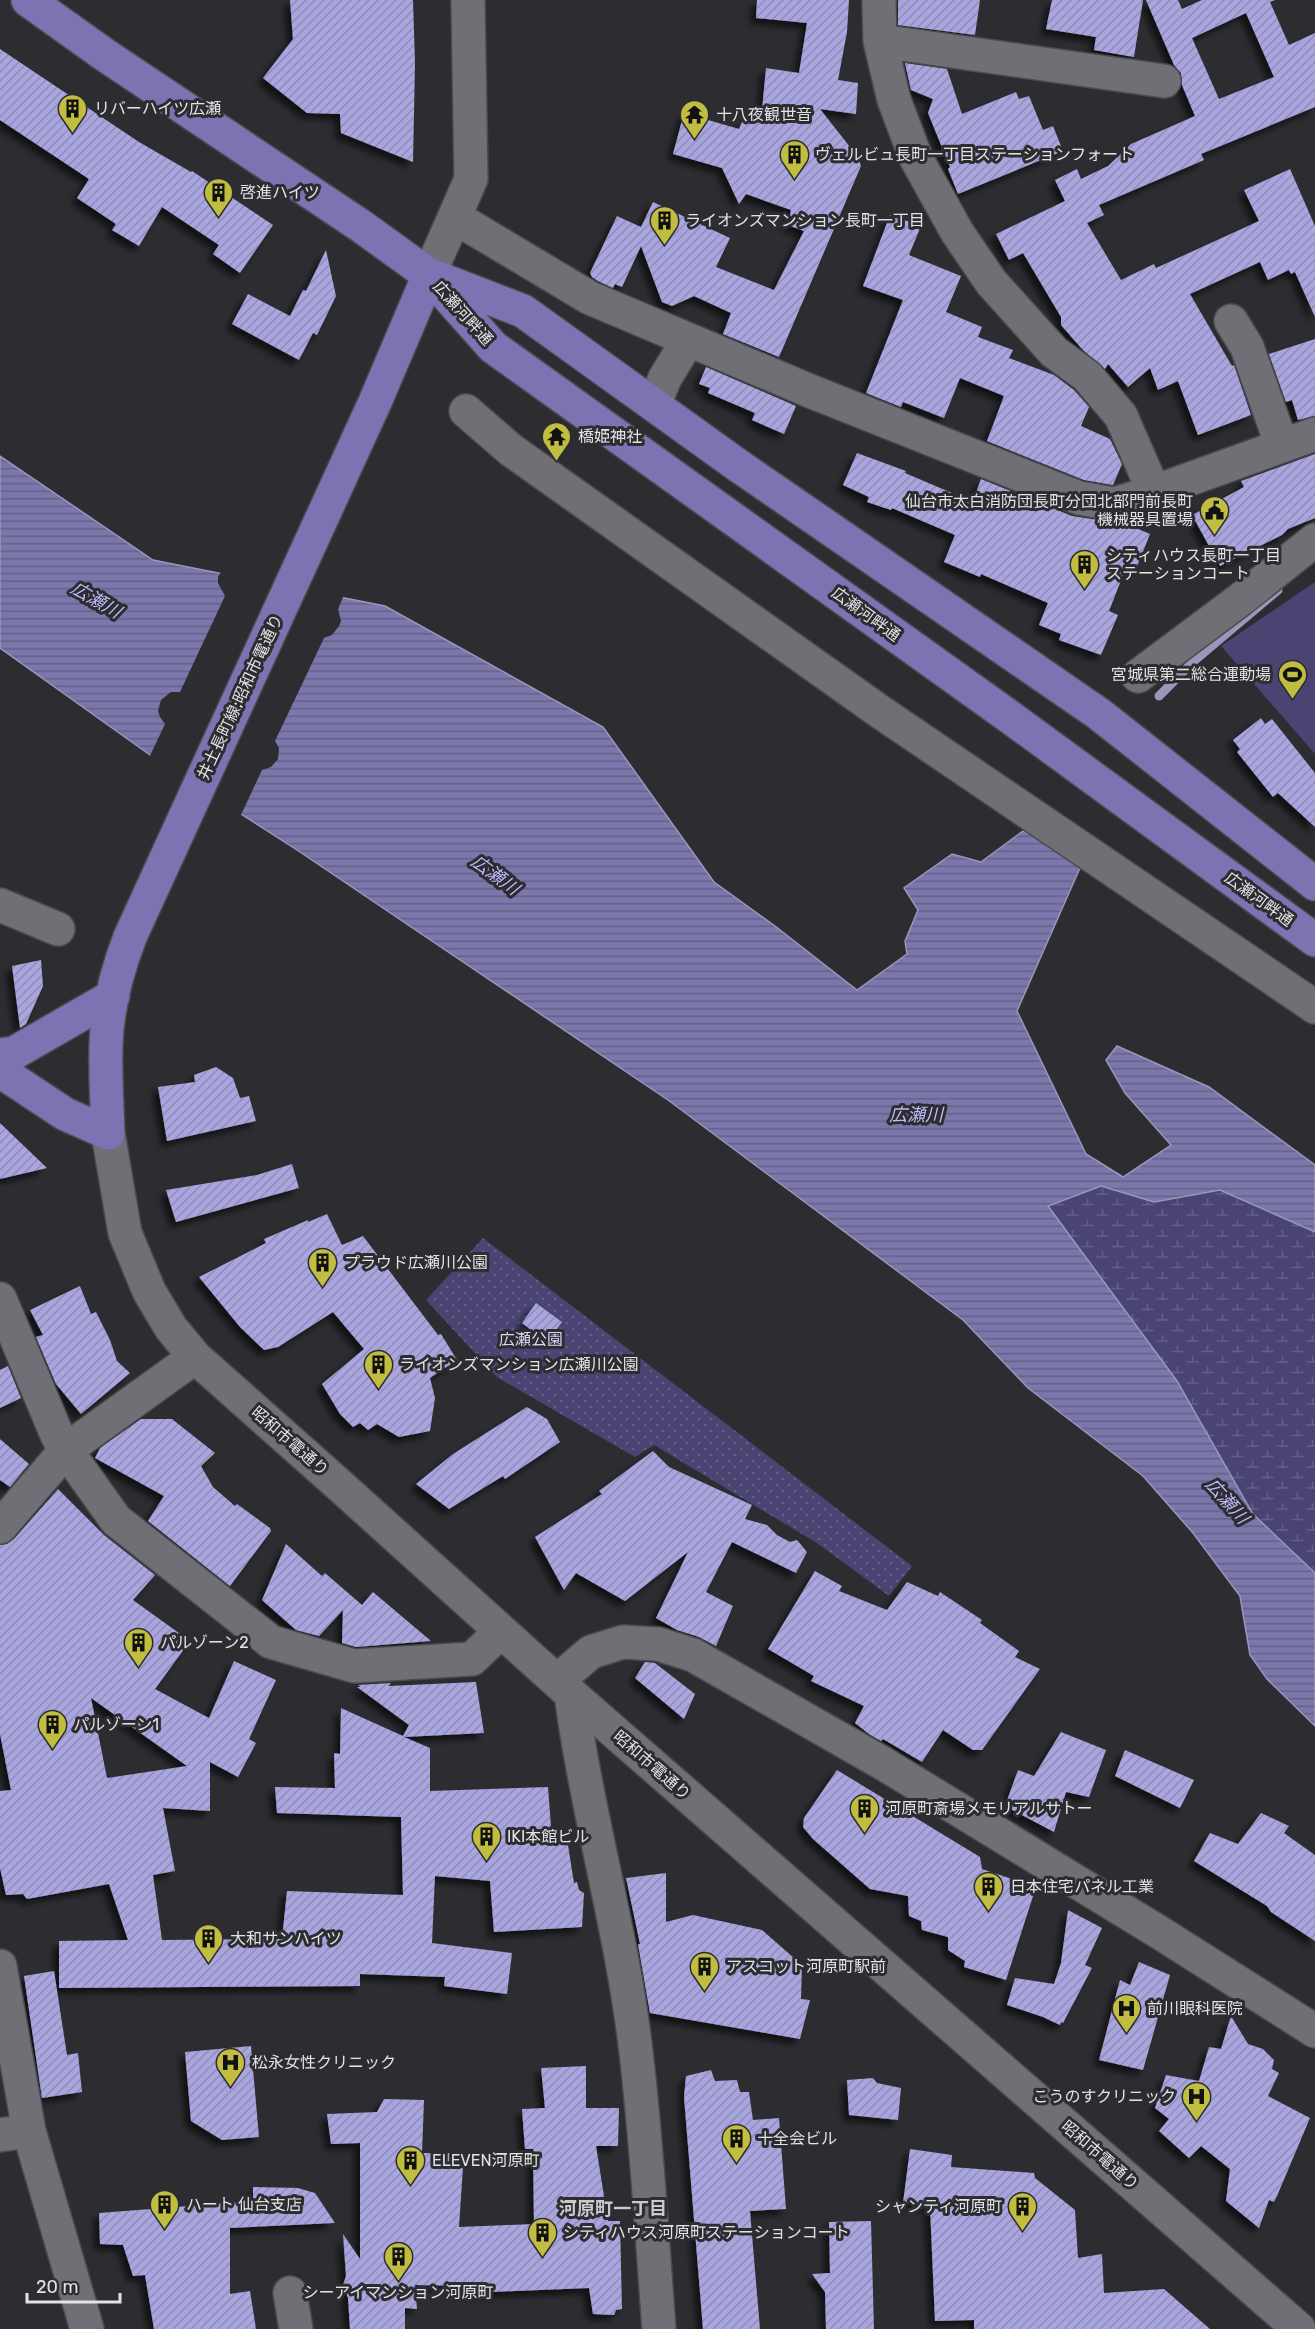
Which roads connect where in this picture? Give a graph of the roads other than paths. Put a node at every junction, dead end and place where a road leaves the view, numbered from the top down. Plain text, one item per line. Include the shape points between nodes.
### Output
1 (28, 0) edge
2 (468, 0) edge
3 (879, 0) edge
4 (880, 41) junction
5 (1164, 81) dead end
6 (456, 218) junction
7 (429, 275) junction
8 (1231, 321) dead end
9 (688, 339) junction
10 (654, 404) junction
11 (466, 411) dead end
12 (1315, 434) edge
13 (1282, 446) junction
14 (1154, 492) junction
15 (1315, 540) edge
16 (1138, 676) dead end
17 (1315, 884) edge
18 (0, 905) edge
19 (58, 929) dead end
20 (1315, 939) edge
21 (113, 996) junction
22 (1315, 1007) edge
23 (0, 1055) edge
24 (0, 1071) edge
25 (108, 1132) junction
26 (0, 1299) edge
27 (195, 1357) junction
28 (66, 1450) junction
29 (0, 1527) edge
30 (501, 1631) junction
31 (564, 1688) junction
32 (0, 1966) edge
33 (1315, 2031) edge
34 (15, 2133) edge
35 (290, 2294) dead end
36 (87, 2329) edge
37 (296, 2329) edge
38 (659, 2329) edge
39 (1299, 2329) edge

1 - 7 main road, 広瀬河畔通
2 - 6 street via 471,179
3 - 4 street
4 - 5 street
4 - 14 street via 894,100 916,158 957,232 991,282 1054,352 1088,376 1121,416
6 - 7 street
6 - 9 street via 590,298
7 - 10 main road, 広瀬河畔通 via 524,311
7 - 20 main road, 広瀬河畔通 via 493,347
7 - 21 main road, 井土長町線;昭和市電通り via 375,402 130,937
8 - 13 street via 1247,347
9 - 10 street
9 - 14 street via 1079,498 1114,504
10 - 17 main road, 広瀬河畔通 via 1099,714
11 - 22 street via 511,450 879,711
12 - 13 street
13 - 14 street
15 - 16 street
18 - 19 street
21 - 23 main road via 14,1053
21 - 25 main road, 井土長町線;昭和市電通り via 106,1043
24 - 25 main road via 65,1114
25 - 27 street, 昭和市電通り via 125,1233 149,1292
26 - 28 street
27 - 28 street
27 - 30 street, 昭和市電通り
28 - 29 street
28 - 30 street via 116,1520 271,1642 354,1666 472,1659
30 - 31 street, 昭和市電通り
31 - 33 street via 591,1652 623,1642 658,1644 693,1655 884,1764
31 - 38 street via 615,1917 636,2052
31 - 39 street, 昭和市電通り
32 - 34 street
34 - 36 street
35 - 37 street

